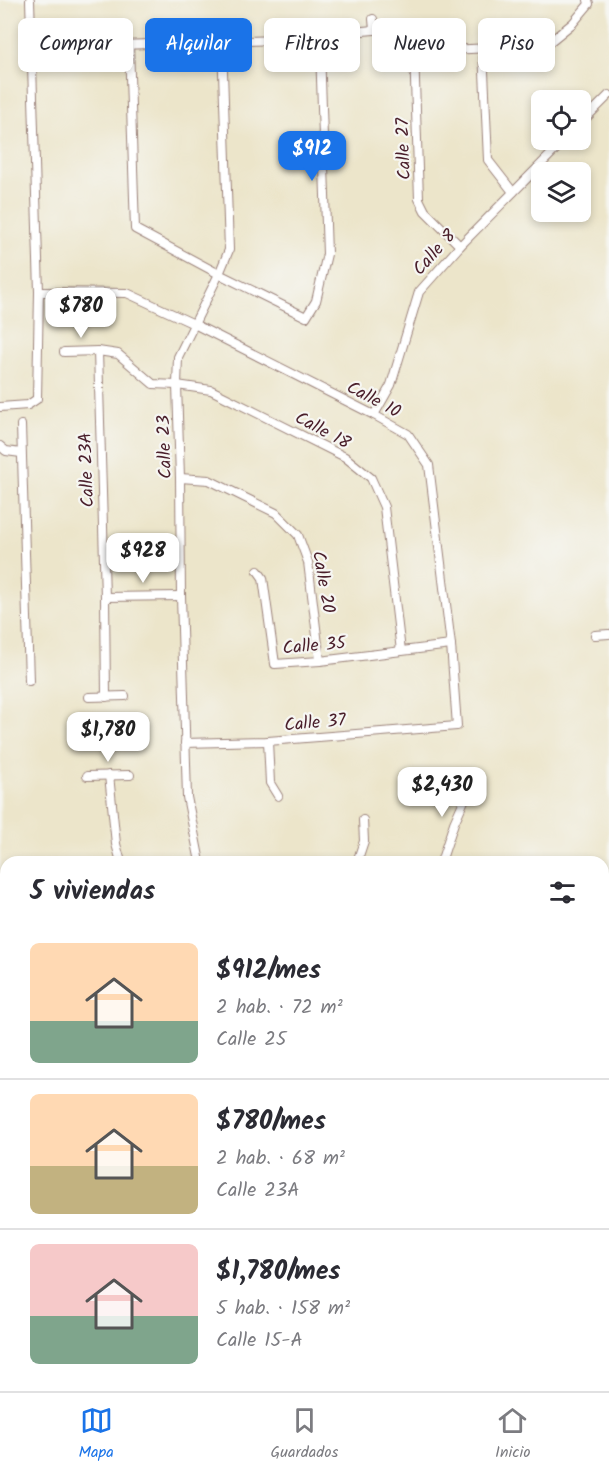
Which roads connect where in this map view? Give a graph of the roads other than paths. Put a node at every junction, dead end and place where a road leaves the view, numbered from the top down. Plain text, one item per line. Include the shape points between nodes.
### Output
1 (30, 0) edge
2 (588, 0) edge
3 (555, 38) edge
4 (130, 72) edge
5 (223, 72) edge
6 (321, 72) edge
7 (415, 72) edge
8 (484, 72) edge
9 (609, 95) edge
10 (591, 113) edge
11 (555, 150) edge
12 (513, 192) junction
13 (460, 246) junction
14 (219, 274) junction
15 (39, 292) junction
16 (194, 324) junction
17 (98, 351) junction
18 (64, 352) dead end
19 (177, 385) junction
20 (0, 408) edge
21 (375, 415) junction
22 (21, 425) dead end
23 (0, 446) edge
24 (21, 453) junction
25 (180, 478) junction
26 (258, 571) dead end
27 (181, 596) junction
28 (105, 597) junction
29 (609, 634) edge
30 (595, 635) dead end
31 (451, 645) junction
32 (401, 651) junction
33 (320, 661) junction
34 (29, 681) dead end
35 (125, 696) dead end
36 (89, 697) dead end
37 (106, 697) junction
38 (447, 726) joint
39 (268, 741) junction
40 (185, 743) junction
41 (130, 775) dead end
42 (87, 776) dead end
43 (109, 776) junction
44 (471, 785) dead end
45 (278, 796) dead end
46 (363, 820) dead end
47 (119, 856) edge
48 (199, 856) edge
49 (359, 856) edge
50 (443, 856) edge

1 - 15 street
2 - 3 street via 573,23
4 - 14 street via 135,229
5 - 14 street, Calle 23 via 229,250
6 - 14 street via 327,254 316,301 306,317
7 - 13 street, Calle 27 via 419,200
8 - 12 street via 488,160
9 - 10 street
11 - 12 street, Calle 8
12 - 13 street, Calle 8
13 - 21 street, Calle 8 via 419,292 391,385
14 - 16 street, Calle 23
15 - 16 street, Calle 10 via 127,293
15 - 20 street via 37,399 28,405
16 - 19 street, Calle 23 via 178,357
16 - 21 street, Calle 10
17 - 18 street
17 - 19 street, Calle 18 via 118,354 153,384
17 - 28 street, Calle 23A
19 - 25 street, Calle 23
19 - 32 street, Calle 18 via 211,390 345,457 370,478 384,507
21 - 31 street, Calle 10 via 408,434 429,465
22 - 24 street
23 - 24 street
24 - 34 street
25 - 27 street, Calle 23
25 - 33 street, Calle 20 via 209,480 276,513 298,535 308,562
26 - 33 street, Calle 35 via 263,578 275,664
27 - 28 street
27 - 40 street, Calle 23
28 - 37 street, Calle 23A
29 - 30 street
31 - 32 street, Calle 35
31 - 38 street, Calle 10 via 457,726
32 - 33 street, Calle 35
35 - 37 street
36 - 37 street
38 - 39 street, Calle 37
39 - 40 street, Calle 37
39 - 45 street via 270,783
40 - 48 street, Calle 23 via 187,797
41 - 43 street
42 - 43 street
43 - 47 street
44 - 50 street
46 - 49 street via 364,841

